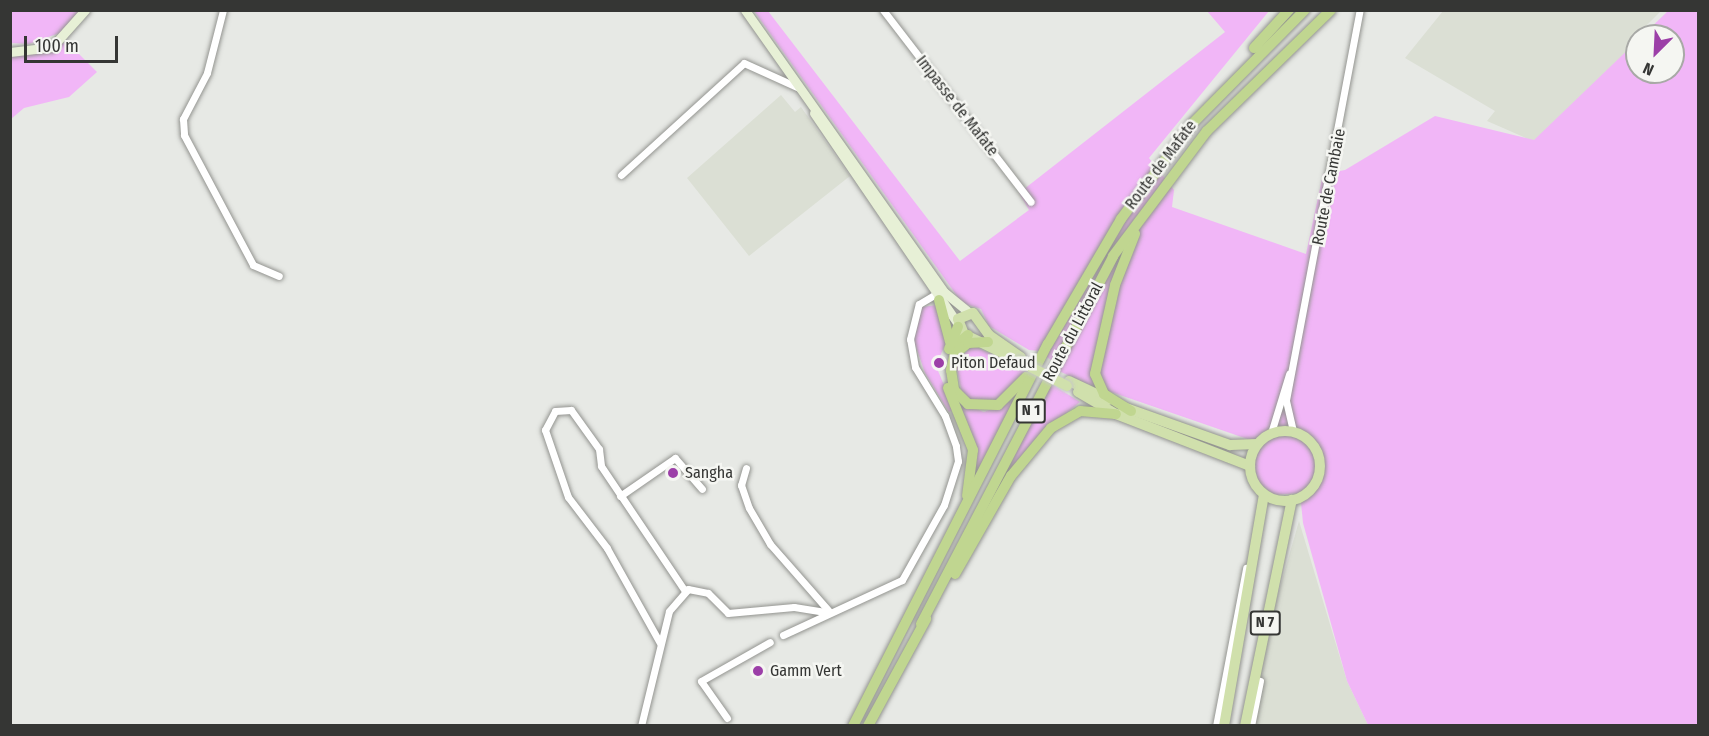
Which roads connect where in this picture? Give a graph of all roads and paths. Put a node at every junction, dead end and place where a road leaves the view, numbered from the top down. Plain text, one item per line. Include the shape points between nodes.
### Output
1 (85, 10) edge
2 (223, 10) edge
3 (745, 10) edge
4 (883, 10) edge
5 (1289, 10) edge
6 (1299, 10) edge
7 (1305, 10) edge
8 (1331, 10) edge
9 (1360, 10) edge
10 (10, 52) edge
11 (1240, 61) junction
12 (801, 90) junction
13 (621, 175) dead end
14 (1031, 202) dead end
15 (1149, 203) junction
16 (279, 276) dead end
17 (938, 294) junction
18 (969, 312) junction
19 (979, 320) junction
20 (958, 325) junction
21 (970, 334) junction
22 (988, 342) junction
23 (1048, 344) joint
24 (951, 355) junction
25 (1020, 359) junction
26 (1294, 364) junction
27 (1095, 379) junction
28 (1082, 390) junction
29 (1131, 411) junction
30 (1116, 414) junction
31 (1293, 431) junction
32 (1271, 433) junction
33 (1257, 444) junction
34 (1250, 466) junction
35 (746, 468) dead end
36 (702, 489) dead end
37 (1264, 494) junction
38 (620, 496) junction
39 (1292, 500) junction
40 (957, 525) junction
41 (1259, 537) junction
42 (1281, 539) junction
43 (685, 591) junction
44 (826, 611) junction
45 (921, 624) junction
46 (783, 635) dead end
47 (770, 642) dead end
48 (660, 643) junction
49 (727, 718) dead end
50 (641, 726) edge
51 (853, 726) edge
52 (868, 726) edge
53 (1216, 726) edge
54 (1224, 726) edge
55 (1245, 726) edge
56 (1251, 726) edge

1 - 10 main road via 52,48
2 - 16 street via 207,73 183,119 184,135 253,265
3 - 12 main road
4 - 14 street, Impasse de Mafate
5 - 11 highway
6 - 11 highway
7 - 23 highway, Route de Mafate / N 1 via 1241,69 1147,181
8 - 15 highway, Route de Mafate / N 1 via 1235,100
9 - 26 street, Route de Cambaie
11 - 24 highway via 1176,132 1122,206 1013,394 990,408 968,404 954,390
12 - 13 street via 744,63
12 - 17 main road
15 - 27 highway via 1120,268
15 - 45 highway, Route du Littoral / N 1 via 1084,308
17 - 18 main road
17 - 20 main road
17 - 24 highway via 950,327
17 - 44 street via 915,311 912,355 951,428 958,462 953,482 910,573
18 - 19 main road
18 - 20 main road
19 - 21 main road
19 - 25 main road via 989,335
20 - 21 main road
20 - 24 highway
21 - 22 main road
21 - 24 highway
22 - 24 highway via 968,343
22 - 25 main road
23 - 40 highway, Route du Littoral / N 1
24 - 40 highway via 946,381 969,433 974,465
25 - 28 main road, bridge
26 - 31 street, Route de Cambaie via 1286,400
26 - 32 street, Route de Cambaie via 1281,388
27 - 28 main road
27 - 29 highway via 1104,394
28 - 29 main road
28 - 30 main road
29 - 33 main road via 1230,445
30 - 34 main road
30 - 45 highway via 1080,411 1051,428 1011,476
31 - 32 main road
31 - 39 main road via 1316,448 1320,470 1311,489
32 - 33 main road
33 - 34 main road
34 - 37 main road
35 - 44 street via 741,485 749,508 770,544
36 - 38 street via 684,462 675,458
37 - 39 main road
37 - 41 main road
38 - 43 street
38 - 48 street via 601,466 599,449 571,410 560,408 551,414 546,421 548,445 568,497 607,548
39 - 42 main road, N 7
40 - 51 highway, Route du Littoral / N 1
41 - 53 street via 1249,553
41 - 54 main road, N 7
42 - 55 main road, N 7
42 - 56 street via 1286,553
43 - 44 street via 699,589 728,613 794,607
43 - 48 street via 669,611
44 - 46 street
45 - 52 highway, N 1
47 - 49 street via 701,681
48 - 50 street

